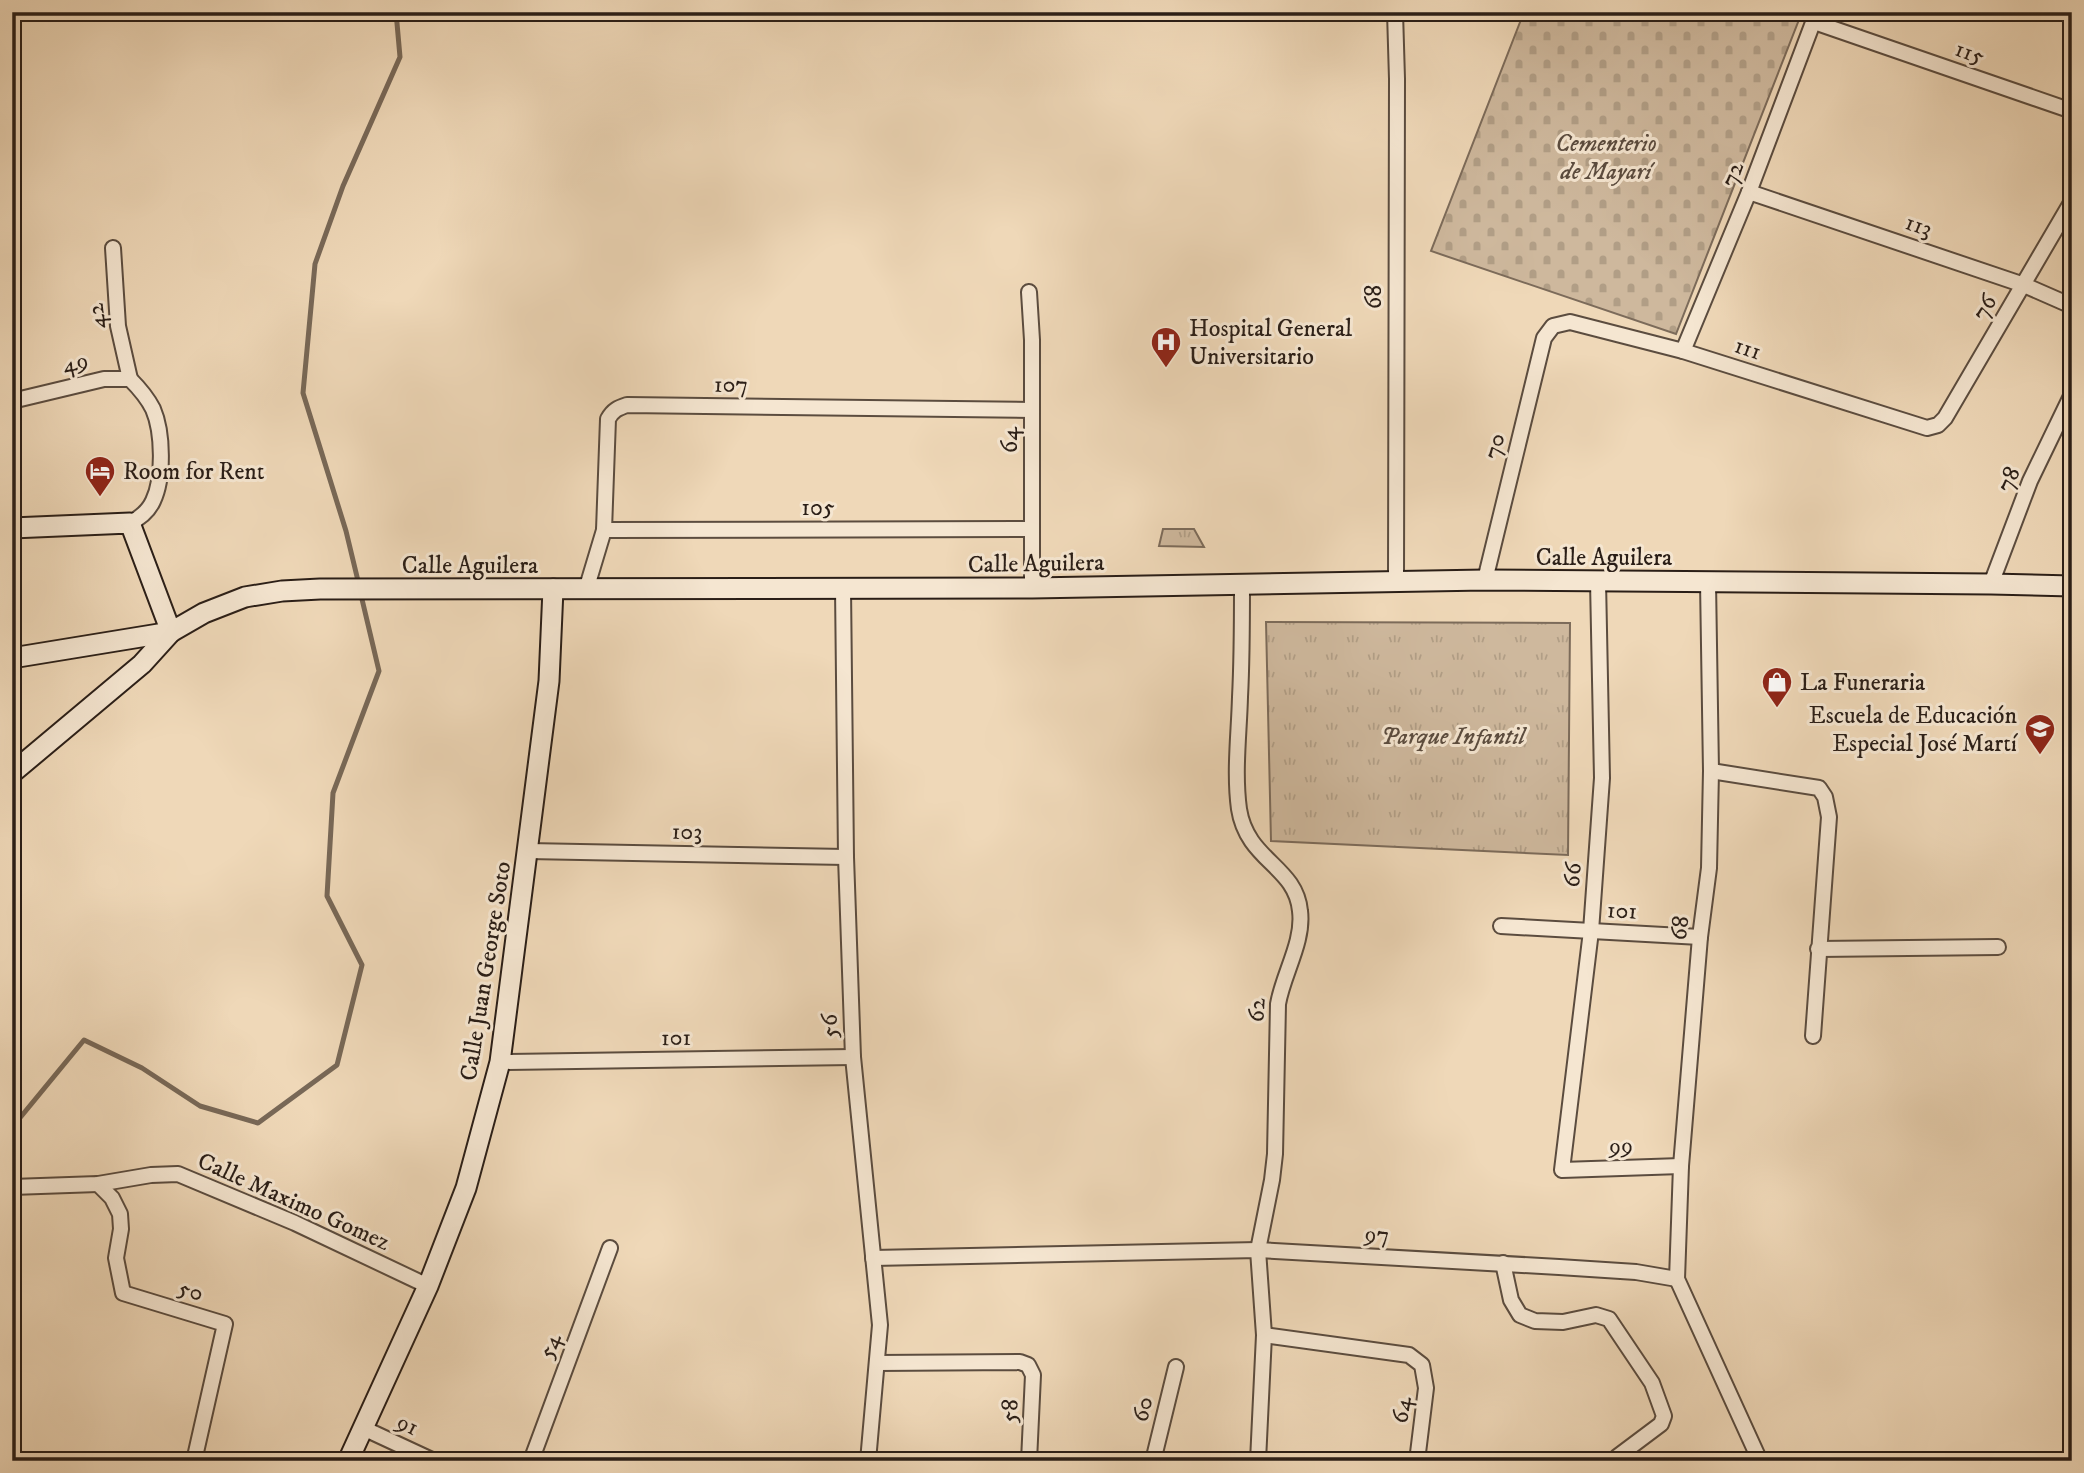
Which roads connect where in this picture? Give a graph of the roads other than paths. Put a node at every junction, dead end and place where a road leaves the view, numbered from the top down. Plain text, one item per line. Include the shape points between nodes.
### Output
1 (1395, 12) edge
2 (1816, 17) edge
3 (2072, 111) edge
4 (1749, 192) junction
5 (2072, 201) edge
6 (113, 248) dead end
7 (2024, 285) junction
8 (1029, 292) dead end
9 (2072, 306) edge
10 (1553, 326) joint
11 (1684, 351) junction
12 (130, 379) junction
13 (2072, 394) edge
14 (12, 401) edge
15 (1032, 410) junction
16 (1927, 428) joint
17 (130, 523) junction
18 (12, 528) edge
19 (1032, 529) junction
20 (604, 530) junction
21 (1485, 580) junction
22 (1598, 581) junction
23 (1396, 582) junction
24 (1708, 582) junction
25 (1991, 583) junction
26 (1242, 585) junction
27 (2072, 586) edge
28 (1032, 588) junction
29 (553, 589) junction
30 (843, 589) junction
31 (586, 590) junction
32 (171, 632) junction
33 (125, 640) junction
34 (12, 658) edge
35 (138, 668) junction
36 (1711, 771) junction
37 (12, 773) edge
38 (528, 851) junction
39 (846, 857) junction
40 (1501, 926) dead end
41 (1591, 931) junction
42 (1700, 937) junction
43 (1998, 947) dead end
44 (1818, 949) junction
45 (1813, 1035) dead end
46 (853, 1057) junction
47 (500, 1062) junction
48 (1681, 1166) junction
49 (1562, 1170) joint
50 (98, 1184) junction
51 (17, 1187) edge
52 (610, 1248) dead end
53 (1258, 1250) junction
54 (873, 1258) junction
55 (1503, 1264) junction
56 (1677, 1279) junction
57 (428, 1286) junction
58 (1264, 1335) junction
59 (877, 1363) junction
60 (1176, 1367) dead end
61 (363, 1428) junction
62 (194, 1461) edge
63 (348, 1461) edge
64 (434, 1461) edge
65 (531, 1461) edge
66 (868, 1461) edge
67 (1030, 1461) edge
68 (1153, 1461) edge
69 (1258, 1461) edge
70 (1417, 1461) edge
71 (1616, 1461) edge
72 (1760, 1461) edge

1 - 23 street, 68
2 - 3 street, 115
2 - 4 street, 72
4 - 7 street, 113
4 - 11 street, 72
5 - 7 street, 76
6 - 12 street, 42 via 118,326
7 - 9 street, 113
7 - 16 street, 76 via 1945,418
8 - 15 street, 64
10 - 11 street, 111 via 1570,322
10 - 21 street, 70 via 1544,338
11 - 16 street, 111
12 - 14 street, 49 via 104,379
12 - 17 street via 144,393 160,432 154,501 142,517
13 - 25 street, 78 via 2030,481
15 - 19 street, 64
15 - 20 street, 107 via 627,405 612,412 607,426
17 - 18 main road
17 - 32 main road
19 - 20 street, 105
19 - 28 street, 64
20 - 31 street, 107
21 - 22 main road, Calle Aguilera
21 - 23 main road, Calle Aguilera
22 - 24 main road, Calle Aguilera
22 - 41 street, 66 via 1602,778
23 - 26 main road, Calle Aguilera
24 - 25 main road, Calle Aguilera
24 - 36 street, 68
25 - 27 main road, Calle Aguilera
26 - 28 main road, Calle Aguilera
26 - 53 street, 62 via 1239,808 1251,842 1297,893 1301,913 1278,1004 1275,1154
28 - 30 main road, Calle Aguilera
29 - 31 main road, Calle Aguilera
29 - 32 main road, Calle Aguilera via 282,591 245,597
29 - 38 main road, Calle Juan George Soto via 549,681
30 - 31 main road, Calle Aguilera
30 - 39 street, 56
32 - 33 main road, Calle Aguilera
32 - 35 main road
33 - 34 main road, Calle Aguilera
33 - 35 main road via 136,649
35 - 37 main road
36 - 42 street, 68 via 1709,868
36 - 44 street via 1819,788 1825,797 1829,817
38 - 39 street, 103
38 - 47 main road, Calle Juan George Soto
39 - 46 street, 56
40 - 41 street, 101
41 - 42 street, 101
41 - 49 street, 66
42 - 48 street, 68
43 - 44 street
44 - 45 street
46 - 47 street, 101
46 - 54 street, 56
47 - 57 main road, Calle Juan George Soto via 466,1188
48 - 49 street, 99
48 - 56 street, 68
50 - 51 street, Calle Maximo Gomez
50 - 57 street, Calle Maximo Gomez via 178,1174
50 - 62 street, 50 via 120,1214 116,1258 123,1293 225,1324
52 - 65 street, 54
53 - 54 street, 97
53 - 55 street, 97
53 - 58 street, 62
54 - 59 street, 56 via 880,1325
55 - 56 street, 97
55 - 71 street via 1511,1300 1520,1315 1535,1321 1563,1322 1596,1315 1609,1319 1651,1383 1664,1416 1661,1424
56 - 72 street
57 - 61 main road, Calle Juan George Soto
58 - 69 street, 62
58 - 70 street, 64 via 1409,1355 1422,1366 1426,1388
59 - 66 street, 56
59 - 67 street, 58 via 1028,1365 1033,1375
60 - 68 street, 60
61 - 63 main road, Calle Juan George Soto
61 - 64 street, 91

